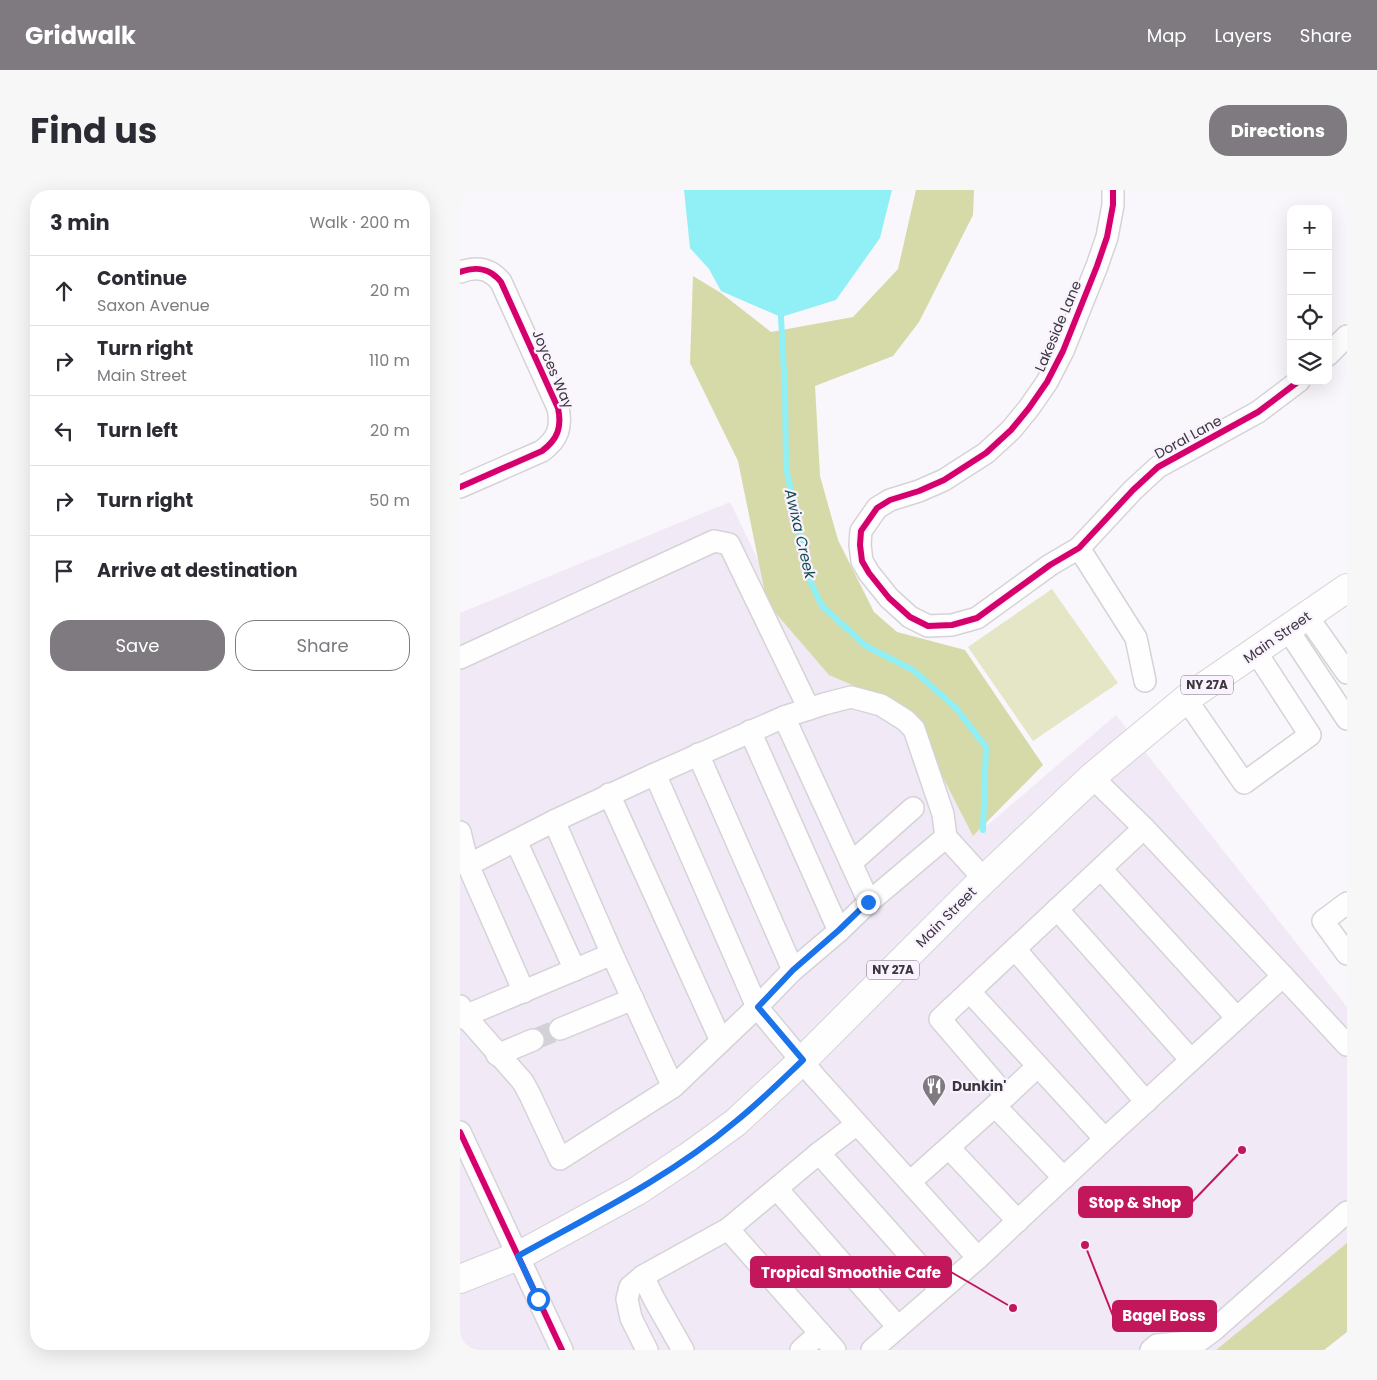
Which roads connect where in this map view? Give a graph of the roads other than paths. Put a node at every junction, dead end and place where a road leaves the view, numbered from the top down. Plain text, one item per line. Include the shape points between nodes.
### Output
1 (1113, 190) edge
2 (460, 272) edge
3 (1347, 336) edge
4 (1332, 351) edge
5 (1294, 385) edge
6 (460, 487) edge
7 (1079, 548) junction
8 (1347, 588) edge
9 (1298, 623) junction
10 (1256, 652) junction
11 (460, 658) edge
12 (1347, 673) edge
13 (1145, 680) dead end
14 (1186, 699) junction
15 (809, 709) junction
16 (784, 717) junction
17 (1347, 719) edge
18 (750, 731) junction
19 (698, 754) junction
20 (655, 774) junction
21 (1092, 777) junction
22 (609, 794) junction
23 (913, 808) dead end
24 (554, 821) junction
25 (1144, 828) junction
26 (460, 832) edge
27 (946, 837) junction
28 (516, 841) junction
29 (851, 863) junction
30 (468, 866) junction
31 (1101, 869) junction
32 (984, 880) junction
33 (868, 902) junction
34 (1347, 903) edge
35 (1058, 910) junction
36 (839, 930) junction
37 (1015, 949) junction
38 (612, 954) junction
39 (1347, 954) edge
40 (575, 970) junction
41 (793, 970) junction
42 (1283, 976) junction
43 (524, 992) junction
44 (970, 992) junction
45 (633, 999) junction
46 (758, 1007) junction
47 (462, 1014) edge
48 (1237, 1018) junction
49 (560, 1030) tunnel mouth
50 (533, 1040) tunnel mouth
51 (720, 1042) junction
52 (1347, 1045) edge
53 (497, 1054) junction
54 (803, 1060) junction
55 (1191, 1060) junction
56 (1038, 1066) junction
57 (673, 1087) junction
58 (1001, 1101) junction
59 (1146, 1102) junction
60 (858, 1124) junction
61 (460, 1132) edge
62 (1105, 1139) junction
63 (949, 1148) junction
64 (820, 1153) junction
65 (1064, 1178) junction
66 (910, 1182) junction
67 (776, 1189) junction
68 (1347, 1212) edge
69 (1018, 1221) junction
70 (728, 1229) junction
71 (518, 1256) junction
72 (978, 1258) junction
73 (643, 1276) junction
74 (460, 1279) edge
75 (941, 1290) junction
76 (898, 1327) junction
77 (820, 1333) junction
78 (562, 1350) edge
79 (646, 1350) edge
80 (683, 1350) edge
81 (801, 1350) edge
82 (835, 1350) edge
83 (872, 1350) edge
84 (1151, 1350) edge

1 - 7 street, Lakeside Lane via 1113,205 1097,266 1063,351 1029,408 986,453 944,480 877,508 861,531 860,545 862,561 889,598 910,617 928,626 952,625 976,618
2 - 6 street, Joyces Way via 470,268 481,269 494,273 501,282 561,419 552,444 542,452
3 - 4 street
5 - 7 street, Doral Lane via 1258,412 1158,467
7 - 13 street via 1136,638
8 - 9 main road, Main Street / NY 27A
9 - 10 main road, Main Street / NY 27A
9 - 12 street
9 - 17 street
10 - 14 main road, Main Street / NY 27A
10 - 14 street via 1310,735 1244,783
11 - 15 street via 714,542 729,544
14 - 21 main road, Main Street / NY 27A
15 - 16 street
15 - 27 street via 851,697 881,704 905,720 914,729 932,779
16 - 18 street
16 - 29 street
18 - 19 street
18 - 36 street
19 - 20 street
19 - 41 street
20 - 22 street
20 - 46 street
21 - 25 street
21 - 32 main road, Main Street / NY 27A
22 - 24 street
22 - 51 street
23 - 29 street
24 - 28 street
24 - 38 street
25 - 31 street
25 - 42 street
26 - 30 street
27 - 32 street
27 - 33 street
28 - 30 street
28 - 40 street
29 - 33 street
30 - 43 street
31 - 35 street
31 - 48 street
32 - 54 main road, Main Street / NY 27A
33 - 36 street
34 - 39 street via 1323,921
35 - 37 street
35 - 55 street
36 - 41 street
37 - 44 street
37 - 59 street
38 - 40 street
38 - 45 street
40 - 43 street
41 - 46 street
42 - 48 street
42 - 52 street
43 - 47 street
44 - 56 street
44 - 58 street via 940,1019
45 - 49 street
45 - 57 street
46 - 51 street
46 - 54 street
47 - 53 street
48 - 55 street
50 - 53 street
51 - 57 street
53 - 57 street via 523,1082 560,1159
54 - 60 street
54 - 71 main road, Main Street / NY 27A via 735,1123 688,1157 637,1191
55 - 59 street
56 - 58 street
56 - 62 street
58 - 63 street
58 - 65 street
59 - 62 street
60 - 64 street
60 - 66 street
61 - 71 street
62 - 65 street
63 - 66 street
63 - 69 street
64 - 67 street
64 - 75 street
65 - 69 street
66 - 72 street
67 - 70 street
67 - 76 street
68 - 84 street via 1199,1341 1157,1345
69 - 72 street
70 - 73 street
70 - 77 street
71 - 74 main road, Main Street
71 - 78 street
72 - 75 street
73 - 79 street via 630,1287 627,1299 631,1318
73 - 80 street
75 - 76 street
76 - 83 street
77 - 81 street
77 - 82 street

